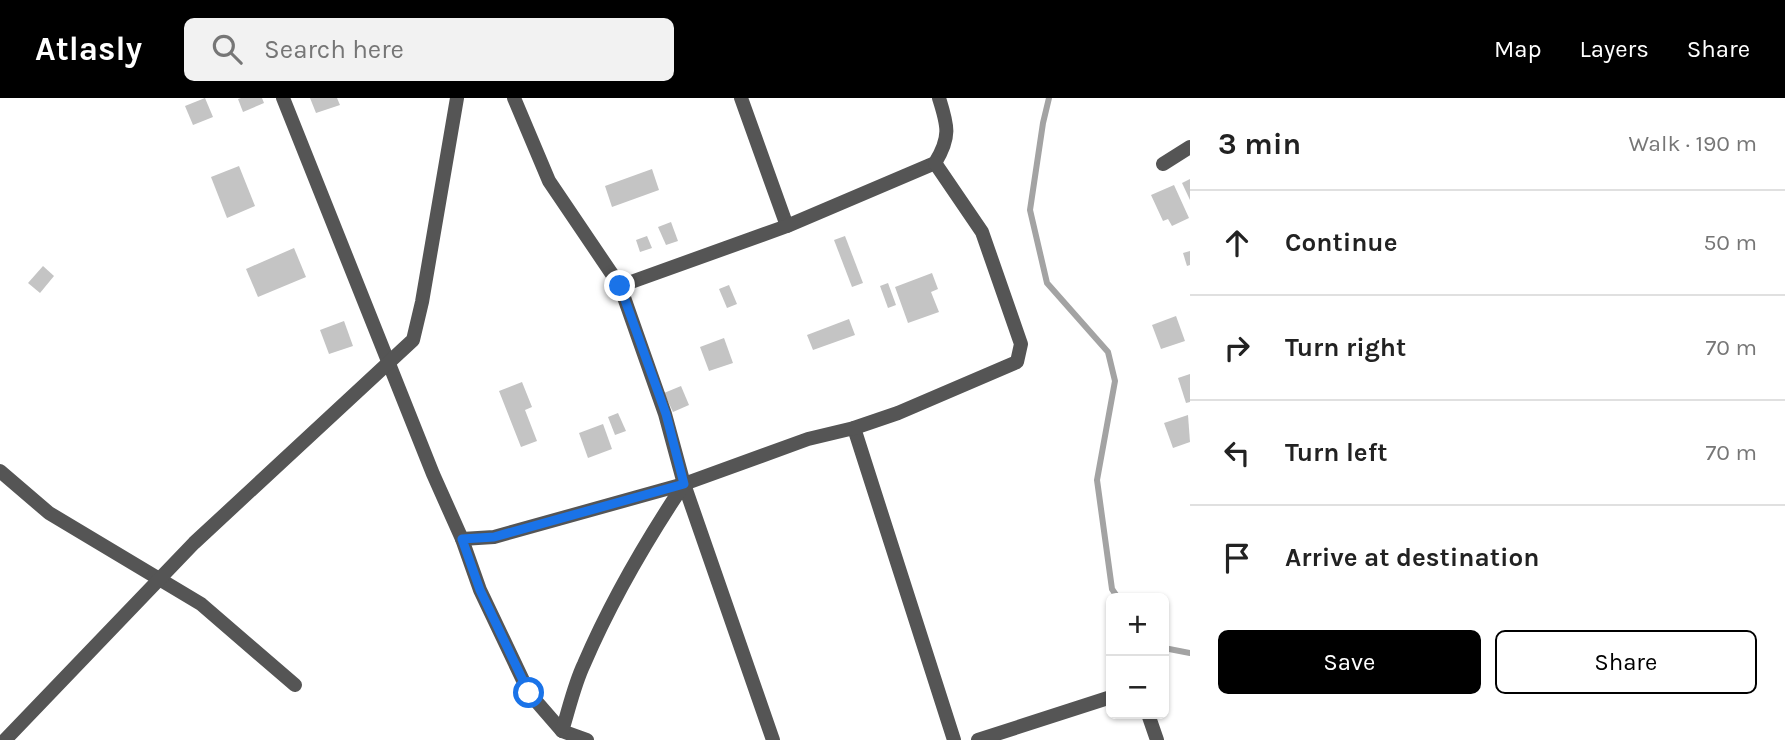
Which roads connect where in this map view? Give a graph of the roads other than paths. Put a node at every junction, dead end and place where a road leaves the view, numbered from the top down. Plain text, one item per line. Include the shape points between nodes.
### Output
1 (283, 98) edge
2 (457, 98) edge
3 (514, 98) edge
4 (741, 98) edge
5 (939, 98) edge
6 (1190, 147) edge
7 (935, 163) junction
8 (1163, 164) dead end
9 (787, 226) junction
10 (620, 286) junction
11 (390, 362) junction
12 (854, 428) junction
13 (0, 471) edge
14 (684, 484) junction
15 (462, 539) junction
16 (160, 579) junction
17 (295, 685) dead end
18 (1106, 699) edge
19 (1150, 719) edge
20 (562, 731) junction
21 (5, 740) edge
22 (587, 740) edge
23 (773, 740) edge
24 (954, 740) edge
25 (978, 740) edge
26 (1157, 740) edge

1 - 11 street
2 - 11 street via 413,340
3 - 10 street via 549,181
4 - 9 street
5 - 7 street via 946,120 946,145
6 - 8 street
7 - 9 street
7 - 12 street via 982,232 1021,344 1017,362
9 - 10 street
10 - 14 street via 666,414
11 - 15 street
11 - 16 street
12 - 14 street via 808,439
12 - 24 street
13 - 16 street via 49,513
14 - 15 street via 494,537
14 - 20 street via 619,590 582,666
14 - 23 street
15 - 20 street via 480,590 529,693
16 - 17 street via 201,604
16 - 21 street
18 - 25 street
19 - 26 street
20 - 22 street

